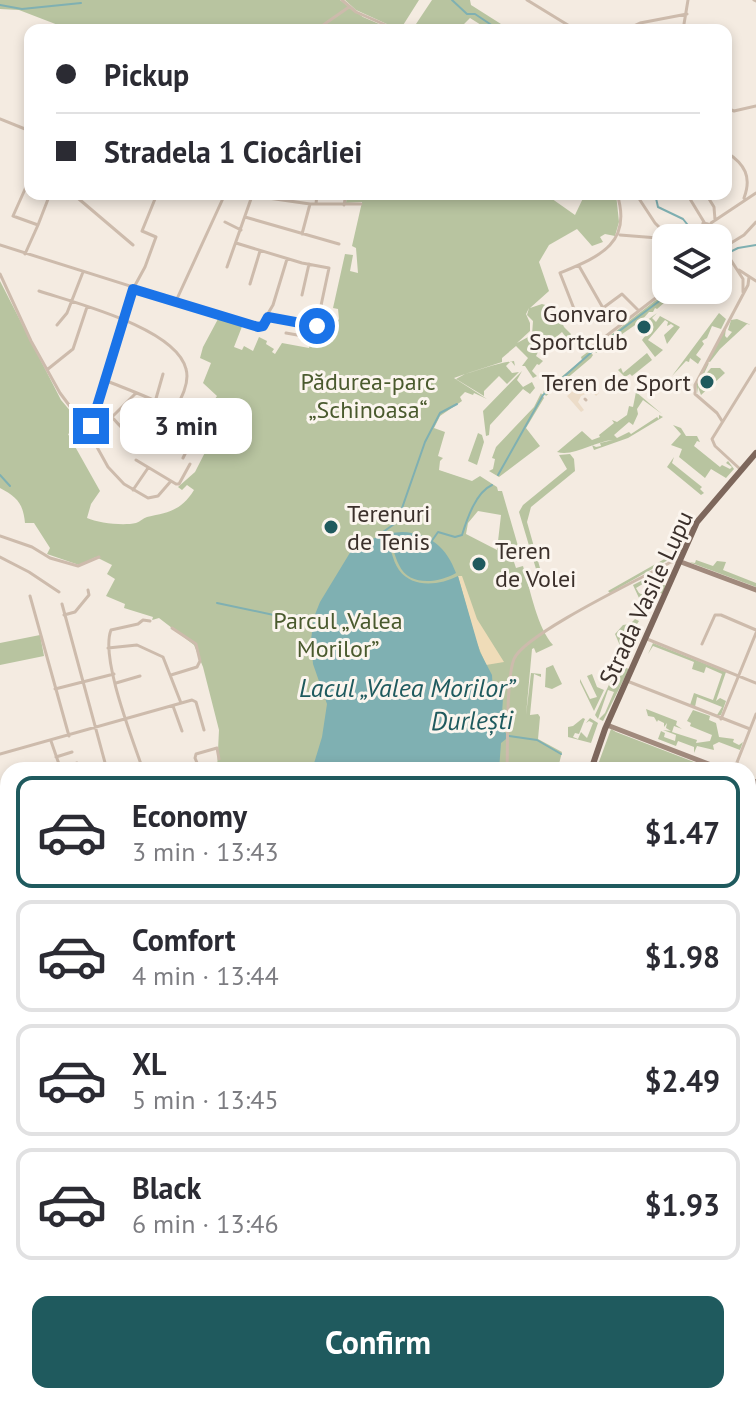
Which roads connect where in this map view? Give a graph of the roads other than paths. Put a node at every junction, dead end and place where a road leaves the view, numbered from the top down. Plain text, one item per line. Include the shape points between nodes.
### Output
1 (342, 0) edge
2 (527, 0) edge
3 (688, 0) edge
4 (349, 7) junction
5 (687, 14) junction
6 (325, 24) edge
7 (384, 24) edge
8 (566, 24) edge
9 (640, 24) edge
10 (684, 24) edge
11 (756, 106) edge
12 (732, 109) edge
13 (0, 119) edge
14 (24, 129) edge
15 (732, 158) edge
16 (24, 191) edge
17 (756, 193) edge
18 (48, 200) edge
19 (80, 200) edge
20 (155, 200) edge
21 (222, 200) edge
22 (251, 200) edge
23 (282, 200) edge
24 (315, 200) edge
25 (345, 200) edge
26 (618, 200) edge
27 (640, 200) edge
28 (691, 200) edge
29 (710, 200) edge
30 (743, 200) junction
31 (313, 204) junction
32 (361, 204) dead end
33 (344, 205) junction
34 (245, 217) junction
35 (225, 222) dead end
36 (756, 222) edge
37 (657, 224) edge
38 (708, 224) edge
39 (710, 224) edge
40 (712, 224) edge
41 (38, 225) junction
42 (241, 230) junction
43 (302, 234) junction
44 (618, 234) junction
45 (652, 237) edge
46 (236, 243) junction
47 (732, 243) edge
48 (339, 244) dead end
49 (0, 245) edge
50 (133, 245) dead end
51 (260, 251) junction
52 (25, 254) junction
53 (287, 259) junction
54 (732, 260) edge
55 (309, 264) junction
56 (578, 266) junction
57 (227, 267) dead end
58 (738, 269) junction
59 (83, 272) junction
60 (0, 274) edge
61 (749, 277) junction
62 (756, 281) edge
63 (744, 282) junction
64 (250, 284) dead end
65 (133, 289) junction
66 (39, 291) dead end
67 (743, 292) junction
68 (302, 295) dead end
69 (176, 301) junction
70 (652, 301) edge
71 (72, 302) junction
72 (87, 307) junction
73 (603, 308) junction
74 (639, 311) junction
75 (268, 317) junction
76 (125, 318) junction
77 (57, 325) dead end
78 (317, 326) junction
79 (286, 333) dead end
80 (588, 350) dead end
81 (756, 368) edge
82 (48, 369) junction
83 (163, 374) dead end
84 (105, 380) junction
85 (136, 393) junction
86 (131, 399) junction
87 (155, 402) junction
88 (176, 412) junction
89 (144, 414) dead end
90 (112, 417) junction
91 (722, 421) junction
92 (89, 427) junction
93 (756, 453) edge
94 (183, 458) dead end
95 (136, 460) dead end
96 (190, 464) dead end
97 (148, 468) junction
98 (740, 469) junction
99 (171, 481) junction
100 (133, 490) junction
101 (0, 536) edge
102 (0, 557) edge
103 (99, 557) dead end
104 (681, 562) junction
105 (756, 590) edge
106 (59, 592) dead end
107 (89, 592) dead end
108 (30, 596) dead end
109 (62, 604) dead end
110 (64, 615) junction
111 (150, 621) dead end
112 (172, 628) dead end
113 (756, 631) edge
114 (647, 639) junction
115 (702, 644) dead end
116 (108, 648) junction
117 (114, 674) junction
118 (170, 675) junction
119 (140, 676) dead end
120 (738, 676) junction
121 (627, 681) junction
122 (82, 682) junction
123 (116, 683) junction
124 (756, 683) edge
125 (55, 689) junction
126 (181, 703) junction
127 (173, 706) junction
128 (756, 714) edge
129 (721, 719) junction
130 (127, 721) junction
131 (607, 725) junction
132 (95, 729) junction
133 (750, 729) junction
134 (204, 730) dead end
135 (182, 731) dead end
136 (69, 736) junction
137 (51, 741) junction
138 (72, 752) dead end
139 (0, 754) edge
140 (56, 757) junction
141 (219, 759) dead end
142 (58, 762) edge
143 (105, 762) edge
144 (140, 762) edge
145 (197, 762) edge
146 (507, 762) edge
147 (594, 762) edge
148 (703, 762) edge
149 (737, 762) edge

1 - 4 street
2 - 8 street
3 - 5 street
4 - 6 street
4 - 7 street
5 - 9 street
5 - 10 street
11 - 12 street
13 - 14 street
15 - 30 street via 747,174
16 - 41 street via 13,216
17 - 30 street
18 - 41 street
19 - 50 street
20 - 65 street via 142,231 156,237
21 - 69 street
22 - 34 street
23 - 31 street
24 - 31 street
25 - 33 street
26 - 44 street
27 - 37 street
28 - 38 street
29 - 39 street via 714,207
30 - 40 street
31 - 33 street
31 - 43 street
32 - 33 street
34 - 42 street
34 - 43 street
35 - 42 street
36 - 47 street
41 - 52 street
42 - 46 street
43 - 48 street
44 - 45 street
44 - 56 street via 598,256
46 - 51 street
46 - 57 street
49 - 52 street
51 - 53 street
51 - 64 street
52 - 59 street
53 - 55 street
53 - 75 street
54 - 58 street
55 - 68 street
55 - 78 street via 329,268
56 - 73 street
56 - 73 street via 560,273 578,319
58 - 61 street
58 - 63 street
59 - 65 street
59 - 71 street
60 - 82 street
61 - 62 street
61 - 63 street
61 - 67 street
63 - 67 street
65 - 69 street
65 - 76 street
66 - 71 street
67 - 91 street via 694,390
69 - 75 street via 262,327
70 - 74 street
71 - 72 street
71 - 77 street
72 - 76 street
72 - 82 street via 73,349
73 - 74 street via 622,294
74 - 80 street
75 - 78 street
76 - 84 street
76 - 88 street via 169,346 185,365 186,384
78 - 79 street via 314,340
81 - 91 street
82 - 92 street via 63,398
83 - 87 street
84 - 85 street
84 - 92 street
85 - 86 street
85 - 87 street
86 - 89 street
86 - 90 street
87 - 88 street
88 - 90 street via 164,434 148,443 130,437
88 - 94 street via 197,427
90 - 92 street
91 - 98 street via 713,444
92 - 100 street via 116,478
93 - 98 main road, Strada Vasile Lupu
95 - 97 street
96 - 99 street via 179,484
97 - 99 street
97 - 100 street
98 - 104 main road, Strada Vasile Lupu via 700,517
99 - 100 street via 153,498
101 - 103 street via 78,566
102 - 106 street
104 - 105 main road
104 - 114 main road, Strada Vasile Lupu
104 - 146 street via 668,563 518,651 512,666
107 - 110 street via 75,612
108 - 125 street
109 - 110 street
110 - 122 street
111 - 116 street via 111,630
112 - 118 street via 196,644 200,663
113 - 115 street via 715,615
113 - 120 street
114 - 120 street
114 - 121 main road, Strada Vasile Lupu
116 - 117 street
116 - 118 street via 148,649 165,658
117 - 122 street
117 - 123 street
118 - 126 street
119 - 123 street
120 - 124 street
120 - 129 street
121 - 129 street
121 - 131 main road, Strada Vasile Lupu
122 - 125 street
122 - 132 street
123 - 130 street
125 - 136 street
126 - 127 street
126 - 134 street via 196,701
127 - 130 street
127 - 135 street
128 - 133 street
129 - 133 street
130 - 132 street
130 - 144 street
131 - 147 main road, Strada Vasile Lupu
131 - 148 main road
132 - 136 street
132 - 143 street
133 - 149 street
136 - 137 street
137 - 139 street
137 - 140 street
138 - 140 street
140 - 142 street
141 - 145 street via 217,748 196,754

